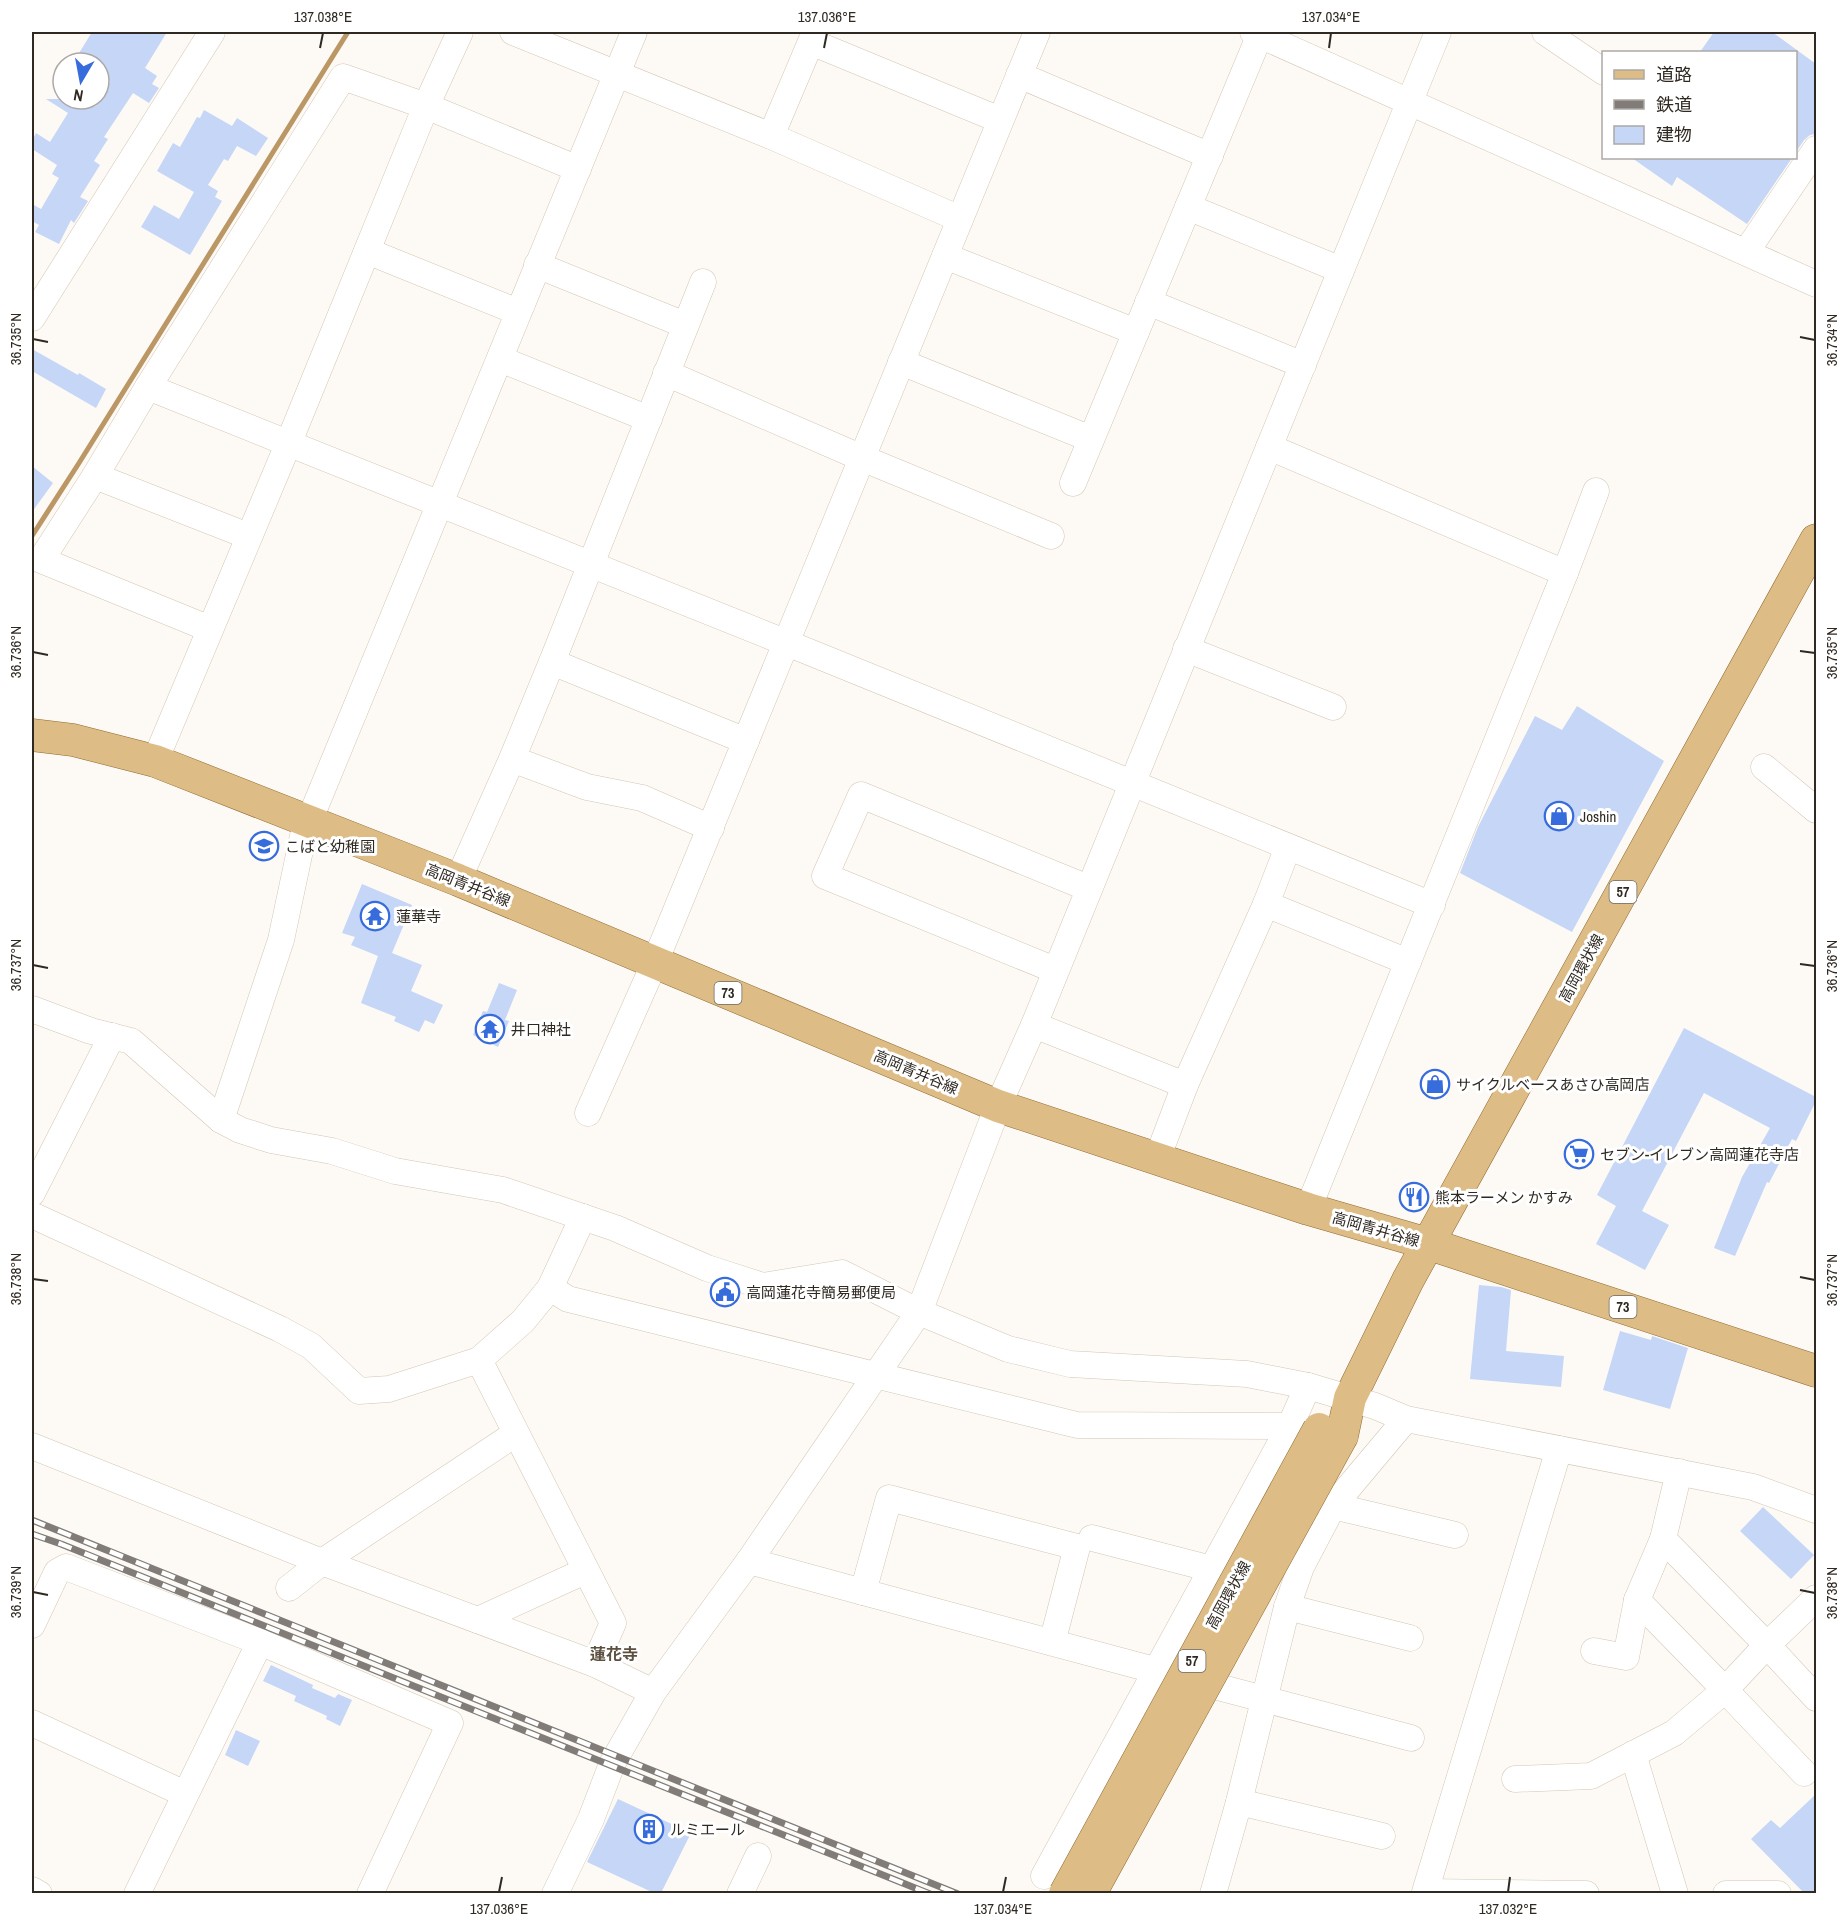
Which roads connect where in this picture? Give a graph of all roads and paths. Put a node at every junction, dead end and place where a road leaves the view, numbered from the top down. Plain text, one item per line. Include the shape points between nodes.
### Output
1 (212, 32) edge
2 (460, 32) edge
3 (513, 32) edge
4 (634, 32) edge
5 (1036, 32) edge
6 (1438, 32) edge
7 (1545, 32) edge
8 (1258, 33) edge
9 (813, 37) edge
10 (1602, 71) edge
11 (617, 73) junction
12 (1020, 75) junction
13 (1410, 100) junction
14 (426, 106) junction
15 (1000, 120) junction
16 (771, 136) junction
17 (1816, 149) edge
18 (1210, 156) junction
19 (578, 169) junction
20 (1188, 207) junction
21 (960, 219) junction
22 (367, 251) junction
23 (1746, 252) junction
24 (945, 256) junction
25 (537, 265) junction
26 (1341, 270) junction
27 (703, 282) dead end
28 (1816, 284) edge
29 (1148, 302) junction
30 (518, 312) junction
31 (32, 318) edge
32 (685, 325) junction
33 (1136, 332) junction
34 (500, 359) junction
35 (901, 362) junction
36 (1303, 365) junction
37 (666, 373) junction
38 (148, 387) junction
39 (649, 419) junction
40 (1091, 439) junction
41 (289, 442) junction
42 (1269, 447) junction
43 (862, 458) junction
44 (95, 477) junction
45 (1072, 483) dead end
46 (1596, 491) dead end
47 (439, 503) junction
48 (248, 536) junction
49 (1051, 536) dead end
50 (1816, 540) edge
51 (589, 564) junction
52 (1565, 573) junction
53 (210, 629) junction
54 (787, 643) junction
55 (1186, 649) junction
56 (552, 662) junction
57 (1332, 707) dead end
58 (32, 735) edge
59 (746, 741) junction
60 (512, 759) junction
61 (155, 761) junction
62 (1764, 767) dead end
63 (1132, 782) junction
64 (1816, 810) edge
65 (309, 821) junction
66 (711, 828) junction
67 (1288, 847) junction
68 (458, 880) junction
69 (1088, 888) junction
70 (1266, 904) junction
71 (1432, 905) junction
72 (655, 962) junction
73 (1408, 962) junction
74 (1055, 970) junction
75 (32, 1010) edge
76 (1034, 1024) junction
77 (112, 1036) junction
78 (1185, 1085) junction
79 (998, 1106) junction
80 (588, 1113) dead end
81 (221, 1120) junction
82 (1157, 1159) junction
83 (32, 1193) edge
84 (1308, 1209) junction
85 (32, 1215) edge
86 (583, 1218) junction
87 (1429, 1244) junction
88 (550, 1288) junction
89 (919, 1312) junction
90 (479, 1360) junction
91 (1816, 1371) edge
92 (876, 1375) junction
93 (1308, 1386) junction
94 (1350, 1398) junction
95 (1406, 1419) junction
96 (1317, 1430) junction
97 (515, 1434) junction
98 (32, 1446) edge
99 (1559, 1449) junction
100 (1679, 1472) junction
101 (1333, 1506) junction
102 (1816, 1510) edge
103 (1455, 1535) dead end
104 (1092, 1538) dead end
105 (1662, 1539) junction
106 (749, 1561) junction
107 (322, 1562) junction
108 (1212, 1569) junction
109 (585, 1571) junction
110 (289, 1588) dead end
111 (863, 1592) junction
112 (1816, 1598) edge
113 (1637, 1600) junction
114 (1287, 1607) junction
115 (478, 1620) junction
116 (32, 1625) edge
117 (1410, 1638) dead end
118 (260, 1642) junction
119 (1052, 1643) junction
120 (1767, 1645) junction
121 (1594, 1651) dead end
122 (595, 1664) junction
123 (1157, 1671) junction
124 (1725, 1690) junction
125 (653, 1692) junction
126 (1816, 1698) edge
127 (1264, 1699) junction
128 (32, 1723) edge
129 (1411, 1738) dead end
130 (1633, 1754) junction
131 (1804, 1773) dead end
132 (1515, 1779) dead end
133 (185, 1794) junction
134 (1239, 1802) junction
135 (1382, 1836) dead end
136 (758, 1856) dead end
137 (1054, 1885) edge
138 (32, 1890) edge
139 (39, 1893) edge
140 (137, 1893) edge
141 (370, 1893) edge
142 (555, 1893) edge
143 (740, 1893) edge
144 (1090, 1893) edge
145 (1213, 1893) edge
146 (1586, 1893) edge
147 (1675, 1893) edge
148 (1726, 1893) edge
149 (1778, 1893) edge

1 - 31 street
2 - 14 street
3 - 11 street
4 - 11 street
5 - 12 street
6 - 13 street
7 - 10 street
8 - 13 street
8 - 18 street
9 - 15 street
9 - 16 street
11 - 16 street
11 - 19 street
12 - 15 street
12 - 18 street
13 - 23 street
13 - 26 street
14 - 19 street
14 - 22 street
14 - 38 street via 344,77
15 - 21 street
16 - 21 street
17 - 23 street
18 - 20 street
19 - 25 street
20 - 26 street
20 - 29 street
21 - 24 street
22 - 30 street
22 - 41 street
23 - 28 street
24 - 33 street
24 - 35 street
25 - 30 street
25 - 32 street
26 - 36 street
27 - 32 street
29 - 33 street
29 - 36 street
30 - 34 street
32 - 37 street
33 - 40 street
34 - 39 street
34 - 47 street
35 - 40 street
35 - 43 street
36 - 42 street
37 - 39 street
37 - 43 street
38 - 41 street
38 - 44 street
39 - 51 street
40 - 45 street
41 - 47 street
41 - 48 street
42 - 52 street
42 - 55 street
43 - 49 street
43 - 54 street
44 - 48 street
44 - 53 street via 41,560
46 - 52 street
47 - 51 street
47 - 65 street
48 - 53 street
50 - 87 main road, 高岡環状線 / 57
51 - 54 street
51 - 56 street
52 - 71 street
53 - 61 street
54 - 59 street
54 - 63 street
55 - 57 street
55 - 63 street
56 - 59 street
56 - 60 street
58 - 61 main road, 高岡青井谷線 / 73 via 73,740
59 - 66 street
60 - 66 street via 587,787 642,798
60 - 68 street
61 - 65 main road, 高岡青井谷線 / 73
62 - 64 street
63 - 67 street
63 - 69 street
65 - 68 main road, 高岡青井谷線 / 73
65 - 81 street via 281,940
66 - 72 street
67 - 70 street
67 - 71 street
68 - 72 main road, 高岡青井谷線 / 73
69 - 74 street
69 - 74 street via 861,795 825,876
70 - 73 street
70 - 78 street
71 - 73 street
72 - 79 main road, 高岡青井谷線 / 73
72 - 80 street
73 - 84 street
74 - 76 street
75 - 77 street
76 - 78 street
76 - 79 street
77 - 81 street via 131,1041
77 - 83 street
78 - 82 street
79 - 82 main road, 高岡青井谷線 / 73
79 - 89 street
81 - 86 street via 271,1140 332,1151 395,1171 503,1190
82 - 84 main road, 高岡青井谷線 / 73
84 - 87 main road, 高岡青井谷線 / 73
85 - 90 street via 280,1329 310,1346 359,1391 389,1389
86 - 88 street
86 - 89 street via 763,1286 842,1273
87 - 91 main road, 高岡青井谷線 / 73
87 - 94 main road, 高岡環状線 / 57
88 - 90 street via 523,1321
88 - 92 street via 568,1299
89 - 92 street
89 - 93 street via 1008,1349 1070,1364 1247,1374
90 - 97 street
92 - 96 street via 1077,1425
92 - 106 street
93 - 94 street
93 - 96 street
94 - 95 street
94 - 96 main road, 高岡環状線 / 57
95 - 99 street
95 - 101 street
96 - 108 street
96 - 137 main road, 高岡環状線 / 57, bridge
96 - 144 main road, 高岡環状線 / 57, bridge
97 - 107 street
97 - 109 street
98 - 107 street
99 - 100 street
99 - 146 street via 1425,1892
100 - 102 street via 1753,1487
100 - 105 street
101 - 103 street
101 - 114 street via 1301,1567
104 - 108 street
105 - 113 street
105 - 120 street
106 - 111 street
106 - 125 street
107 - 110 street
107 - 115 street
108 - 123 street
109 - 115 street
109 - 122 street via 613,1623
111 - 119 street
111 - 119 street via 889,1498 1077,1547
112 - 120 street
113 - 121 street via 1626,1657
113 - 124 street
114 - 117 street
114 - 127 street
115 - 122 street
116 - 118 street via 57,1572 66,1567
118 - 133 street
118 - 141 street via 450,1724
119 - 123 street
120 - 124 street
120 - 126 street
122 - 125 street
123 - 127 street
123 - 137 street
124 - 130 street via 1674,1733
124 - 131 street
125 - 142 street via 612,1764 591,1819
127 - 129 street
127 - 134 street
128 - 133 street
130 - 132 street via 1591,1776
130 - 147 street
133 - 140 street
134 - 135 street
134 - 145 street
136 - 143 street
138 - 139 street
148 - 149 street

